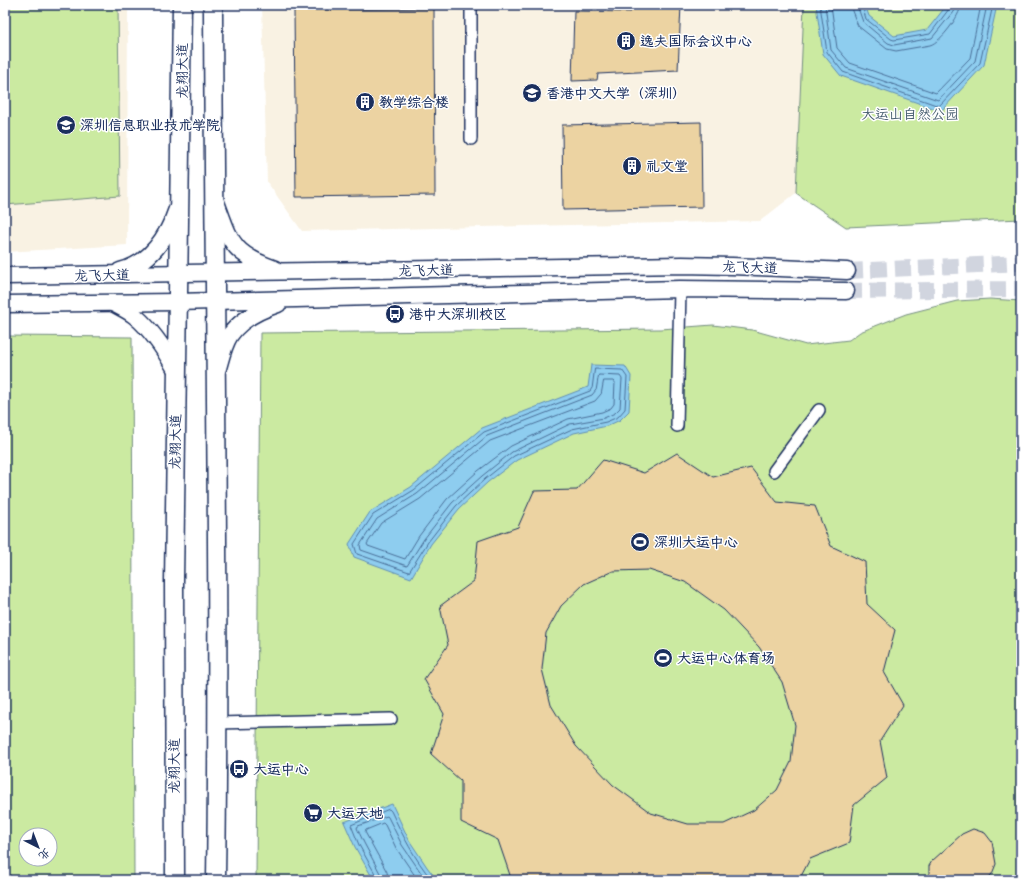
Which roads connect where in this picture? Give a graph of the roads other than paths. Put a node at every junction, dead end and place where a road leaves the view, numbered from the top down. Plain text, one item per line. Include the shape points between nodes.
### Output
1 (182, 5) edge
2 (213, 5) edge
3 (470, 5) edge
4 (471, 139) dead end
5 (214, 198) junction
6 (179, 203) junction
7 (847, 271) tunnel mouth
8 (178, 273) junction
9 (215, 273) junction
10 (286, 273) junction
11 (105, 275) junction
12 (5, 276) edge
13 (680, 289) junction
14 (846, 291) tunnel mouth
15 (292, 299) junction
16 (215, 301) junction
17 (112, 302) junction
18 (177, 302) junction
19 (5, 304) edge
20 (176, 370) junction
21 (216, 373) junction
22 (819, 410) dead end
23 (677, 426) dead end
24 (774, 471) dead end
25 (391, 719) dead end
26 (217, 723) junction
27 (175, 880) edge
28 (216, 880) edge

1 - 6 main road, 龙翔大道
2 - 5 main road
3 - 4 street
5 - 9 main road
5 - 10 main road via 228,236 236,248 246,257
6 - 8 main road, 龙翔大道
6 - 11 main road via 164,238 152,252 127,270
7 - 10 main road, 龙飞大道 via 682,265
8 - 9 main road, 龙飞大道
8 - 11 main road, 龙飞大道
8 - 18 main road, 龙翔大道
9 - 10 main road, 龙飞大道
9 - 16 main road
11 - 12 main road, 龙飞大道
13 - 14 main road, 龙飞大道
13 - 15 main road, 龙飞大道
13 - 23 street
15 - 16 main road, 龙飞大道
15 - 21 main road via 255,312 241,323 230,335
16 - 18 main road, 龙飞大道
16 - 21 main road
17 - 18 main road, 龙飞大道
17 - 19 main road, 龙飞大道
17 - 20 main road via 134,315 147,328 162,346
18 - 20 main road, 龙翔大道
20 - 27 main road, 龙翔大道
21 - 26 main road
22 - 24 street
25 - 26 street
26 - 28 main road

